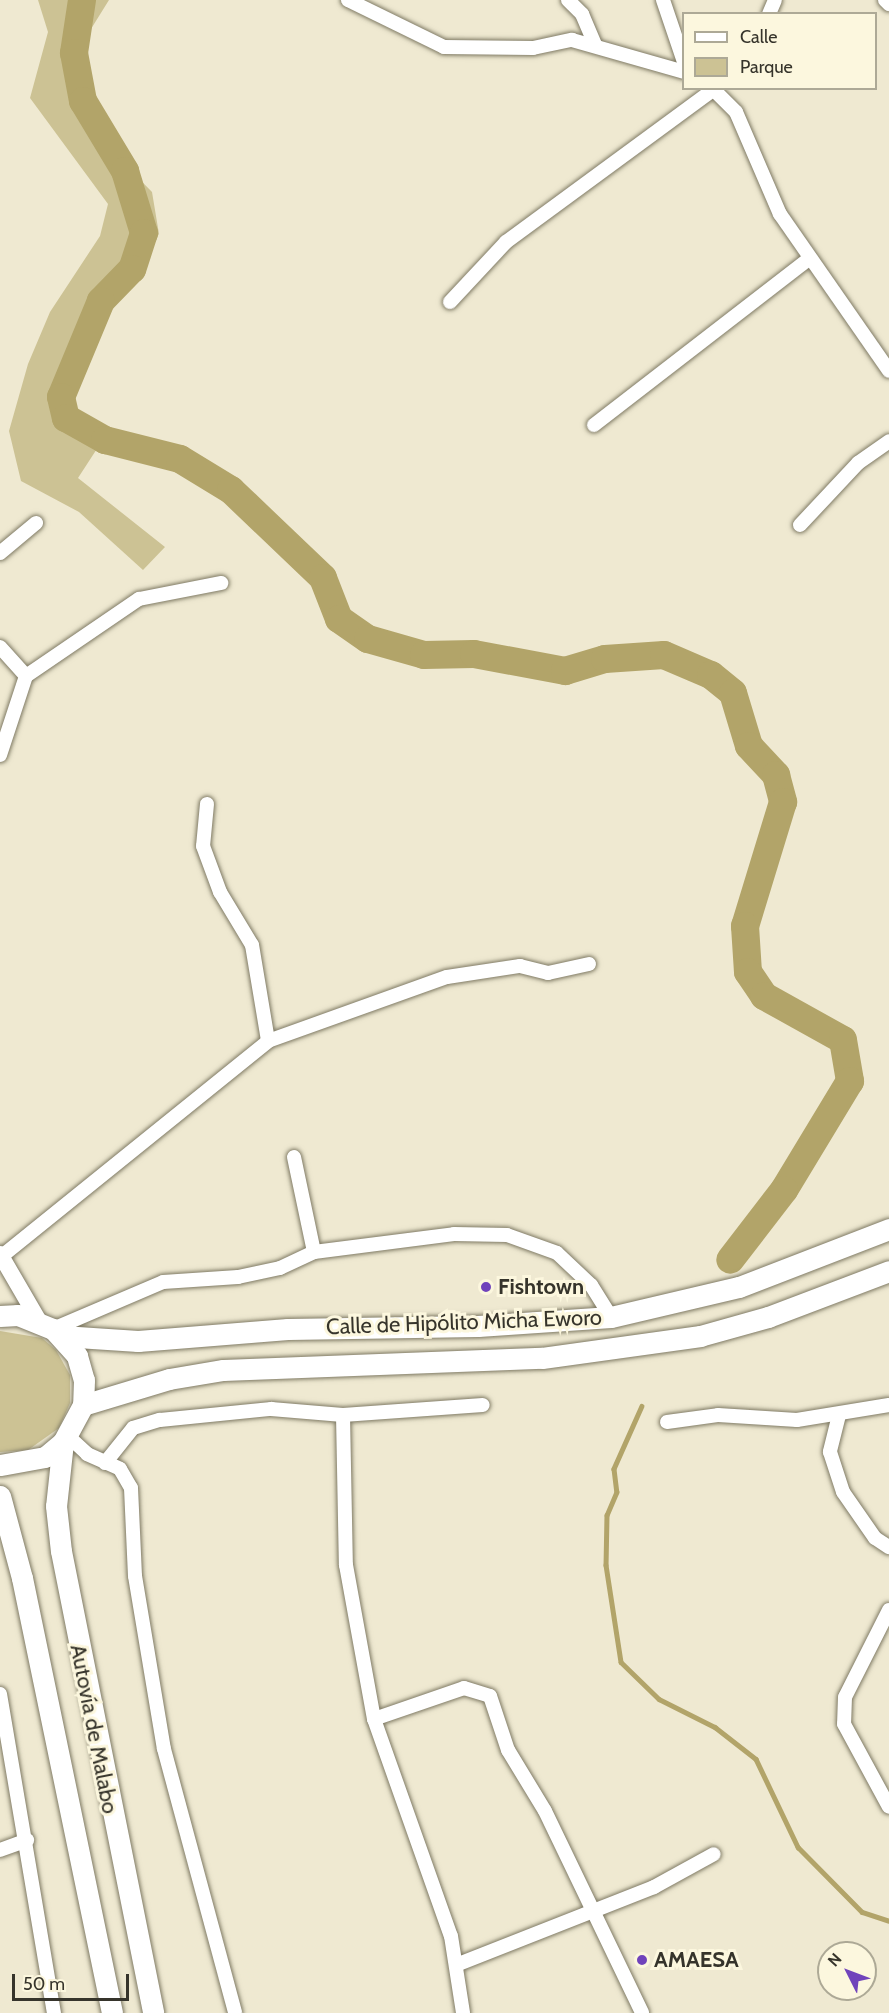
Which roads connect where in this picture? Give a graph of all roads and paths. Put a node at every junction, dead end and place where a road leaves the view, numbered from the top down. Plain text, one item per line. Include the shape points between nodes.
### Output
1 (348, 0) edge
2 (568, 0) edge
3 (663, 0) edge
4 (885, 0) edge
5 (889, 4) edge
6 (595, 45) junction
7 (682, 56) edge
8 (682, 72) edge
9 (713, 90) edge
10 (715, 90) edge
11 (810, 258) junction
12 (450, 302) dead end
13 (889, 370) edge
14 (594, 425) dead end
15 (889, 441) edge
16 (36, 523) dead end
17 (800, 525) dead end
18 (0, 553) edge
19 (221, 583) dead end
20 (0, 647) edge
21 (26, 676) junction
22 (0, 755) edge
23 (207, 804) dead end
24 (589, 964) dead end
25 (268, 1041) junction
26 (294, 1157) dead end
27 (889, 1229) edge
28 (314, 1252) junction
29 (1, 1255) edge
30 (889, 1271) edge
31 (0, 1316) edge
32 (611, 1317) junction
33 (51, 1328) junction
34 (83, 1405) junction
35 (483, 1405) dead end
36 (889, 1405) edge
37 (343, 1415) junction
38 (839, 1415) junction
39 (668, 1422) dead end
40 (65, 1439) junction
41 (105, 1463) junction
42 (0, 1465) edge
43 (0, 1496) edge
44 (889, 1547) edge
45 (889, 1610) edge
46 (0, 1694) edge
47 (374, 1719) junction
48 (889, 1807) edge
49 (27, 1840) junction
50 (0, 1850) edge
51 (714, 1854) dead end
52 (592, 1913) junction
53 (456, 1965) junction
54 (54, 2013) edge
55 (112, 2013) edge
56 (153, 2013) edge
57 (235, 2013) edge
58 (463, 2013) edge
59 (642, 2013) edge

1 - 6 street via 444,47 533,48 572,40
2 - 6 street via 582,14
3 - 7 street
4 - 5 street
6 - 8 street via 623,59
9 - 12 street via 506,242
10 - 11 street via 735,112 766,188
11 - 13 street
11 - 14 street
15 - 17 street via 858,463
16 - 18 street
19 - 21 street via 139,599
20 - 21 street
21 - 22 street
23 - 25 street via 203,846 220,892 252,945
24 - 25 street via 548,973 520,966 447,977
25 - 29 street
26 - 28 street
27 - 32 main road, Calle de Hipólito Micha Eworo via 739,1287
28 - 32 street via 411,1236 507,1235 557,1253 591,1286
28 - 33 street via 249,1274 163,1282
29 - 33 street
30 - 34 main road, Calle de Hipólito Micha Eworo via 768,1317 700,1336 542,1358 223,1370 169,1379
31 - 33 main road, Calle de Hipólito Micha Eworo
32 - 33 main road, Calle de Hipólito Micha Eworo via 478,1326 288,1329 138,1341
33 - 34 main road via 84,1380
34 - 40 main road
35 - 37 street
36 - 38 street
37 - 41 street via 271,1409 160,1420 133,1428
37 - 47 street via 346,1565
38 - 39 street via 797,1420 718,1415
38 - 44 street via 830,1452 843,1492 875,1538
40 - 41 street
40 - 42 main road via 45,1456
40 - 56 main road, Autovía de Malabo via 56,1506 61,1551
41 - 57 street via 127,1476 131,1488 135,1576 164,1749
43 - 55 main road, Autovía de Malabo via 22,1578
45 - 48 street via 845,1697 844,1724
46 - 49 street
47 - 52 street via 464,1688 484,1691 498,1711 508,1750
47 - 53 street
49 - 50 street
49 - 54 street
51 - 52 street via 686,1873
52 - 53 street
52 - 59 street
53 - 58 street

